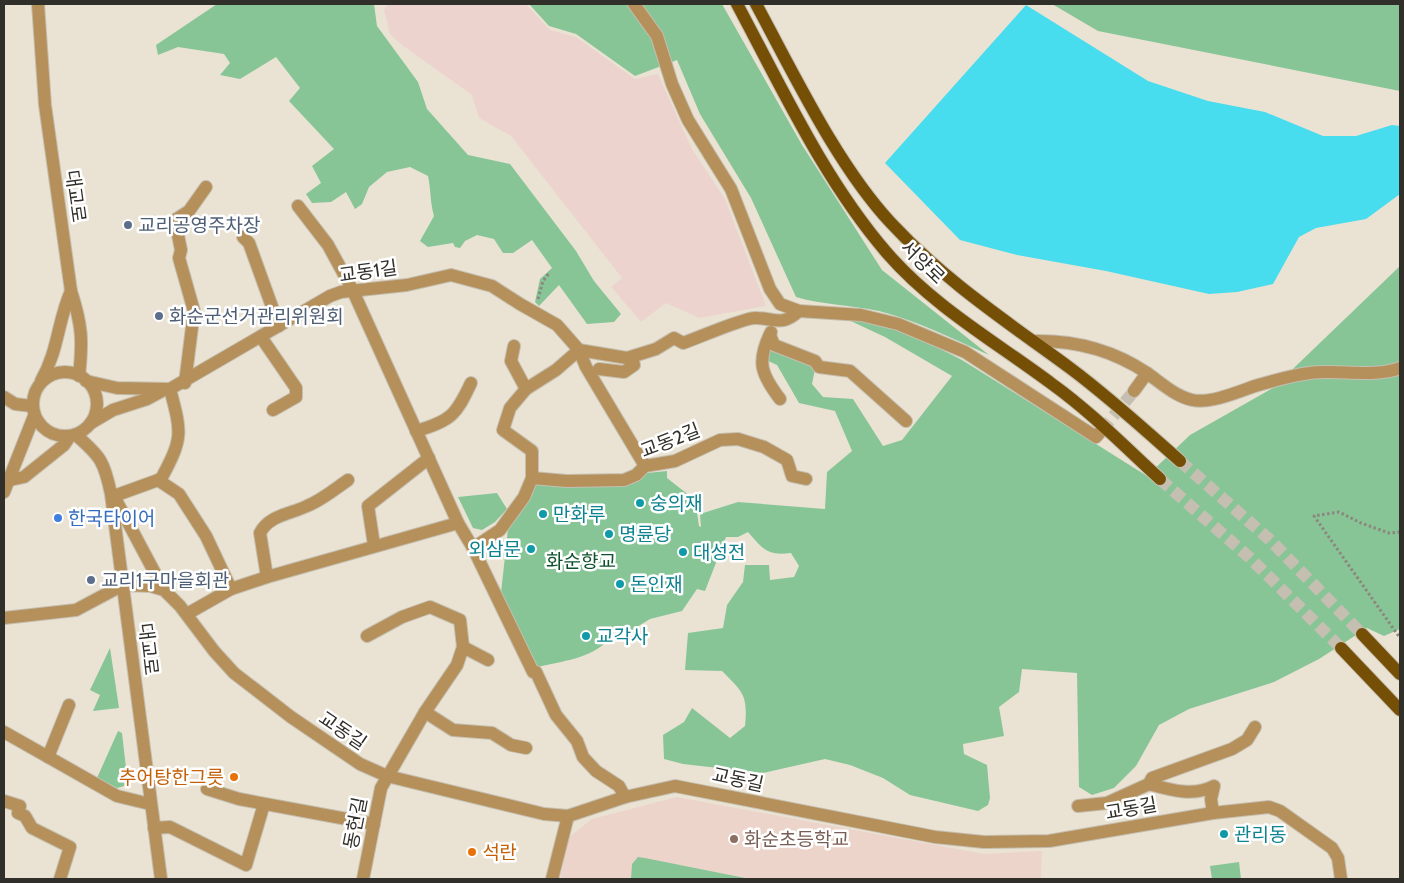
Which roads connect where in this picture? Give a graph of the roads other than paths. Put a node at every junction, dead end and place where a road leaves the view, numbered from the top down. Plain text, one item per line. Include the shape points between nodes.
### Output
1 (38, 4) edge
2 (634, 4) edge
3 (736, 4) edge
4 (756, 4) edge
5 (206, 187) dead end
6 (298, 206) dead end
7 (243, 237) dead end
8 (71, 291) junction
9 (353, 291) junction
10 (799, 311) junction
11 (776, 321) junction
12 (279, 326) junction
13 (770, 334) junction
14 (261, 337) junction
15 (1032, 341) junction
16 (514, 346) dead end
17 (580, 350) junction
18 (629, 358) junction
19 (1400, 368) edge
20 (599, 369) dead end
21 (1147, 373) junction
22 (83, 378) junction
23 (184, 383) junction
24 (471, 383) dead end
25 (37, 387) junction
26 (526, 389) junction
27 (166, 390) junction
28 (1134, 391) tunnel mouth
29 (4, 397) edge
30 (780, 399) dead end
31 (273, 410) dead end
32 (33, 411) junction
33 (906, 421) dead end
34 (91, 423) junction
35 (1102, 430) dead end
36 (416, 431) junction
37 (73, 436) junction
38 (429, 458) junction
39 (1180, 461) tunnel mouth
40 (644, 466) junction
41 (532, 478) junction
42 (806, 479) dead end
43 (10, 480) junction
44 (158, 480) junction
45 (348, 480) dead end
46 (1160, 480) tunnel mouth
47 (4, 492) edge
48 (113, 495) junction
49 (458, 523) junction
50 (374, 546) junction
51 (473, 548) junction
52 (267, 577) junction
53 (123, 585) junction
54 (231, 589) junction
55 (164, 590) junction
56 (187, 614) junction
57 (4, 618) edge
58 (1362, 634) tunnel mouth
59 (367, 636) dead end
60 (463, 647) junction
61 (1341, 648) tunnel mouth
62 (488, 660) dead end
63 (1400, 674) edge
64 (69, 705) dead end
65 (1400, 710) edge
66 (424, 712) junction
67 (1254, 727) dead end
68 (4, 732) edge
69 (526, 748) dead end
70 (48, 757) junction
71 (387, 776) junction
72 (1148, 784) junction
73 (207, 789) dead end
74 (625, 796) junction
75 (4, 801) edge
76 (150, 804) junction
77 (264, 804) junction
78 (1078, 806) dead end
79 (1213, 813) junction
80 (568, 816) junction
81 (374, 824) junction
82 (154, 828) junction
83 (60, 879) edge
84 (161, 879) edge
85 (363, 879) edge
86 (552, 879) edge
87 (1341, 879) edge

1 - 8 street, 대교로 via 45,105
2 - 10 street via 656,36 688,120 731,189 770,289 780,304
3 - 46 main road, 서양로 via 832,176 887,253 924,291 1053,384
4 - 15 main road, 서양로 via 834,144 889,221 964,292
5 - 23 street via 189,211 176,220 180,258 194,311
6 - 9 street via 328,245
7 - 12 street via 250,243
8 - 22 street via 83,341
8 - 25 street, 대교로 via 63,310 52,361
9 - 12 street, 교동1길 via 330,296
9 - 17 street, 교동1길 via 407,285 452,275 492,286 557,325
9 - 36 street
10 - 11 street via 792,317
10 - 35 street via 861,315 898,324 965,352 1096,437
11 - 13 street
11 - 18 street via 753,318 684,343 674,338 656,349
12 - 14 street, 교동1길
13 - 30 street via 761,364 765,380
13 - 33 street via 774,345 815,361 819,367 850,371
14 - 23 street, 교동1길
14 - 31 street via 296,388 296,397
15 - 21 street via 1085,345 1127,361
15 - 39 main road, 서양로 via 1114,402
16 - 26 street via 511,361
17 - 18 street
17 - 26 street
17 - 40 street via 586,367
18 - 20 street via 634,365 624,372
19 - 21 street via 1310,373 1225,396 1193,400 1170,390
21 - 28 street
22 - 25 street via 62,372 52,374
22 - 27 street via 117,388
22 - 34 street via 95,393 97,403
23 - 27 street, 교동1길
24 - 36 street via 456,412 439,424
25 - 32 street, 대교로
26 - 41 street via 510,408 503,430 532,451
27 - 34 street, 교동1길 via 113,410
27 - 44 street via 178,420 179,440 178,449
29 - 32 street
32 - 37 street via 47,432 56,436
32 - 43 street, 대교로
34 - 37 street
36 - 38 street
37 - 43 street via 24,477
37 - 48 street, 대교로 via 99,456
38 - 49 street
38 - 50 street via 368,506
40 - 41 street, 교동2길 via 636,475 624,480
40 - 42 street, 교동2길 via 676,461 720,440 738,440 764,447 787,460 792,476
41 - 51 street via 524,497 500,530
43 - 47 street, 대교로
44 - 48 street
44 - 54 street via 179,494 206,536
45 - 52 street via 308,506 271,520 263,527 260,533
48 - 53 street, 대교로
48 - 55 street, 교동길
49 - 50 street
49 - 51 street
50 - 52 street
51 - 74 street via 556,715 577,741 583,757 596,771 619,786
52 - 54 street
53 - 55 street
53 - 57 street via 76,610
53 - 76 street, 대교로
54 - 56 street
55 - 56 street, 교동길
56 - 71 street, 교동길 via 214,651 240,678 360,764
58 - 63 main road
59 - 60 street via 402,617 430,607 460,620
60 - 62 street
60 - 66 street, 동헌길 via 457,665
61 - 65 main road
64 - 70 street
66 - 69 street via 453,730 492,733 511,746
66 - 71 street, 동헌길
67 - 72 street via 1246,740 1232,749 1152,778
68 - 70 street
70 - 76 street via 117,796
71 - 80 street, 교동길 via 544,814
71 - 81 street, 동헌길 via 381,788
72 - 78 street via 1107,803
72 - 79 street via 1175,791 1198,792 1214,786 1211,799
73 - 77 street
74 - 79 street, 교동길 via 662,788 687,788 935,837 984,842 1049,841
74 - 80 street, 교동길
75 - 83 street via 20,806 18,814 25,816 32,828 70,847
76 - 82 street, 대교로
77 - 81 street
77 - 82 street via 246,865 170,827
79 - 87 street, 교동길 via 1269,807 1280,811 1332,848 1338,858
80 - 86 street
81 - 85 street, 동헌길
82 - 84 street, 대교로

